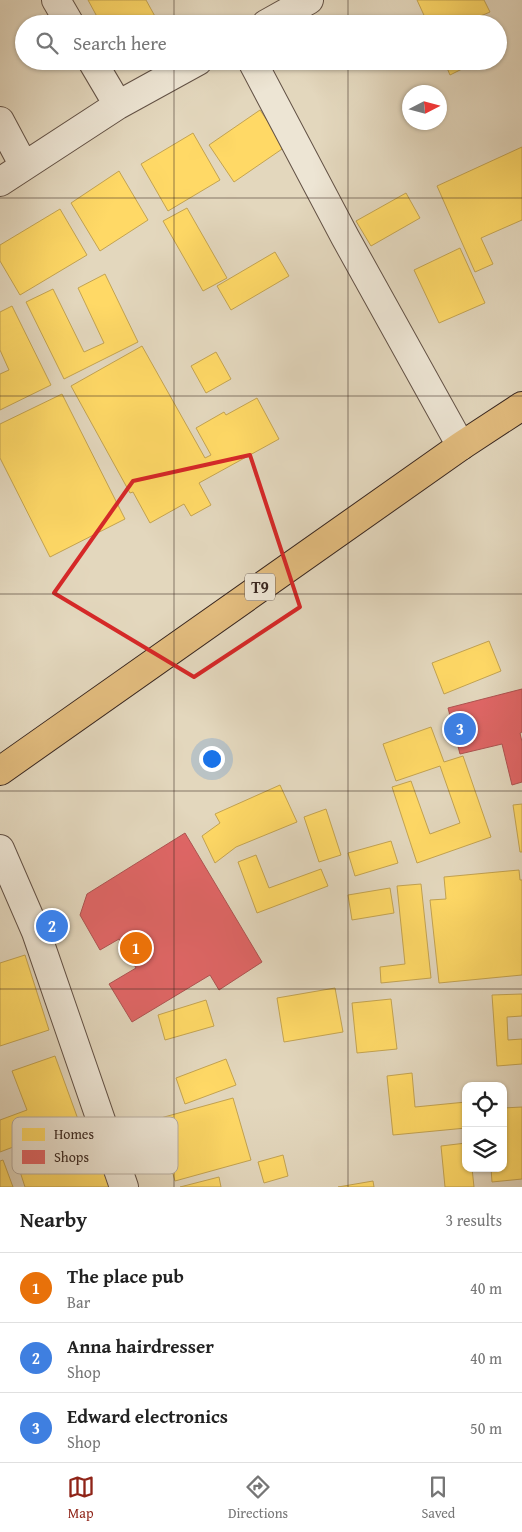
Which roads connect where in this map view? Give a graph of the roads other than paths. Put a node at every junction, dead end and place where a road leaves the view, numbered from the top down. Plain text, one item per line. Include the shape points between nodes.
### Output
1 (56, 0) edge
2 (309, 0) edge
3 (65, 15) edge
4 (282, 15) edge
5 (97, 70) edge
6 (182, 70) edge
7 (257, 70) edge
8 (118, 105) junction
9 (0, 121) edge
10 (24, 166) junction
11 (0, 182) edge
12 (522, 406) edge
13 (461, 446) junction
14 (0, 772) edge
15 (0, 849) edge
16 (100, 1117) edge
17 (120, 1174) edge
18 (124, 1187) edge

1 - 3 street
2 - 4 street
5 - 8 street
6 - 8 street
7 - 13 street
8 - 10 street
9 - 10 street
10 - 11 street
12 - 13 highway, T9
13 - 14 highway, T9
15 - 16 street via 36,932
17 - 18 street

